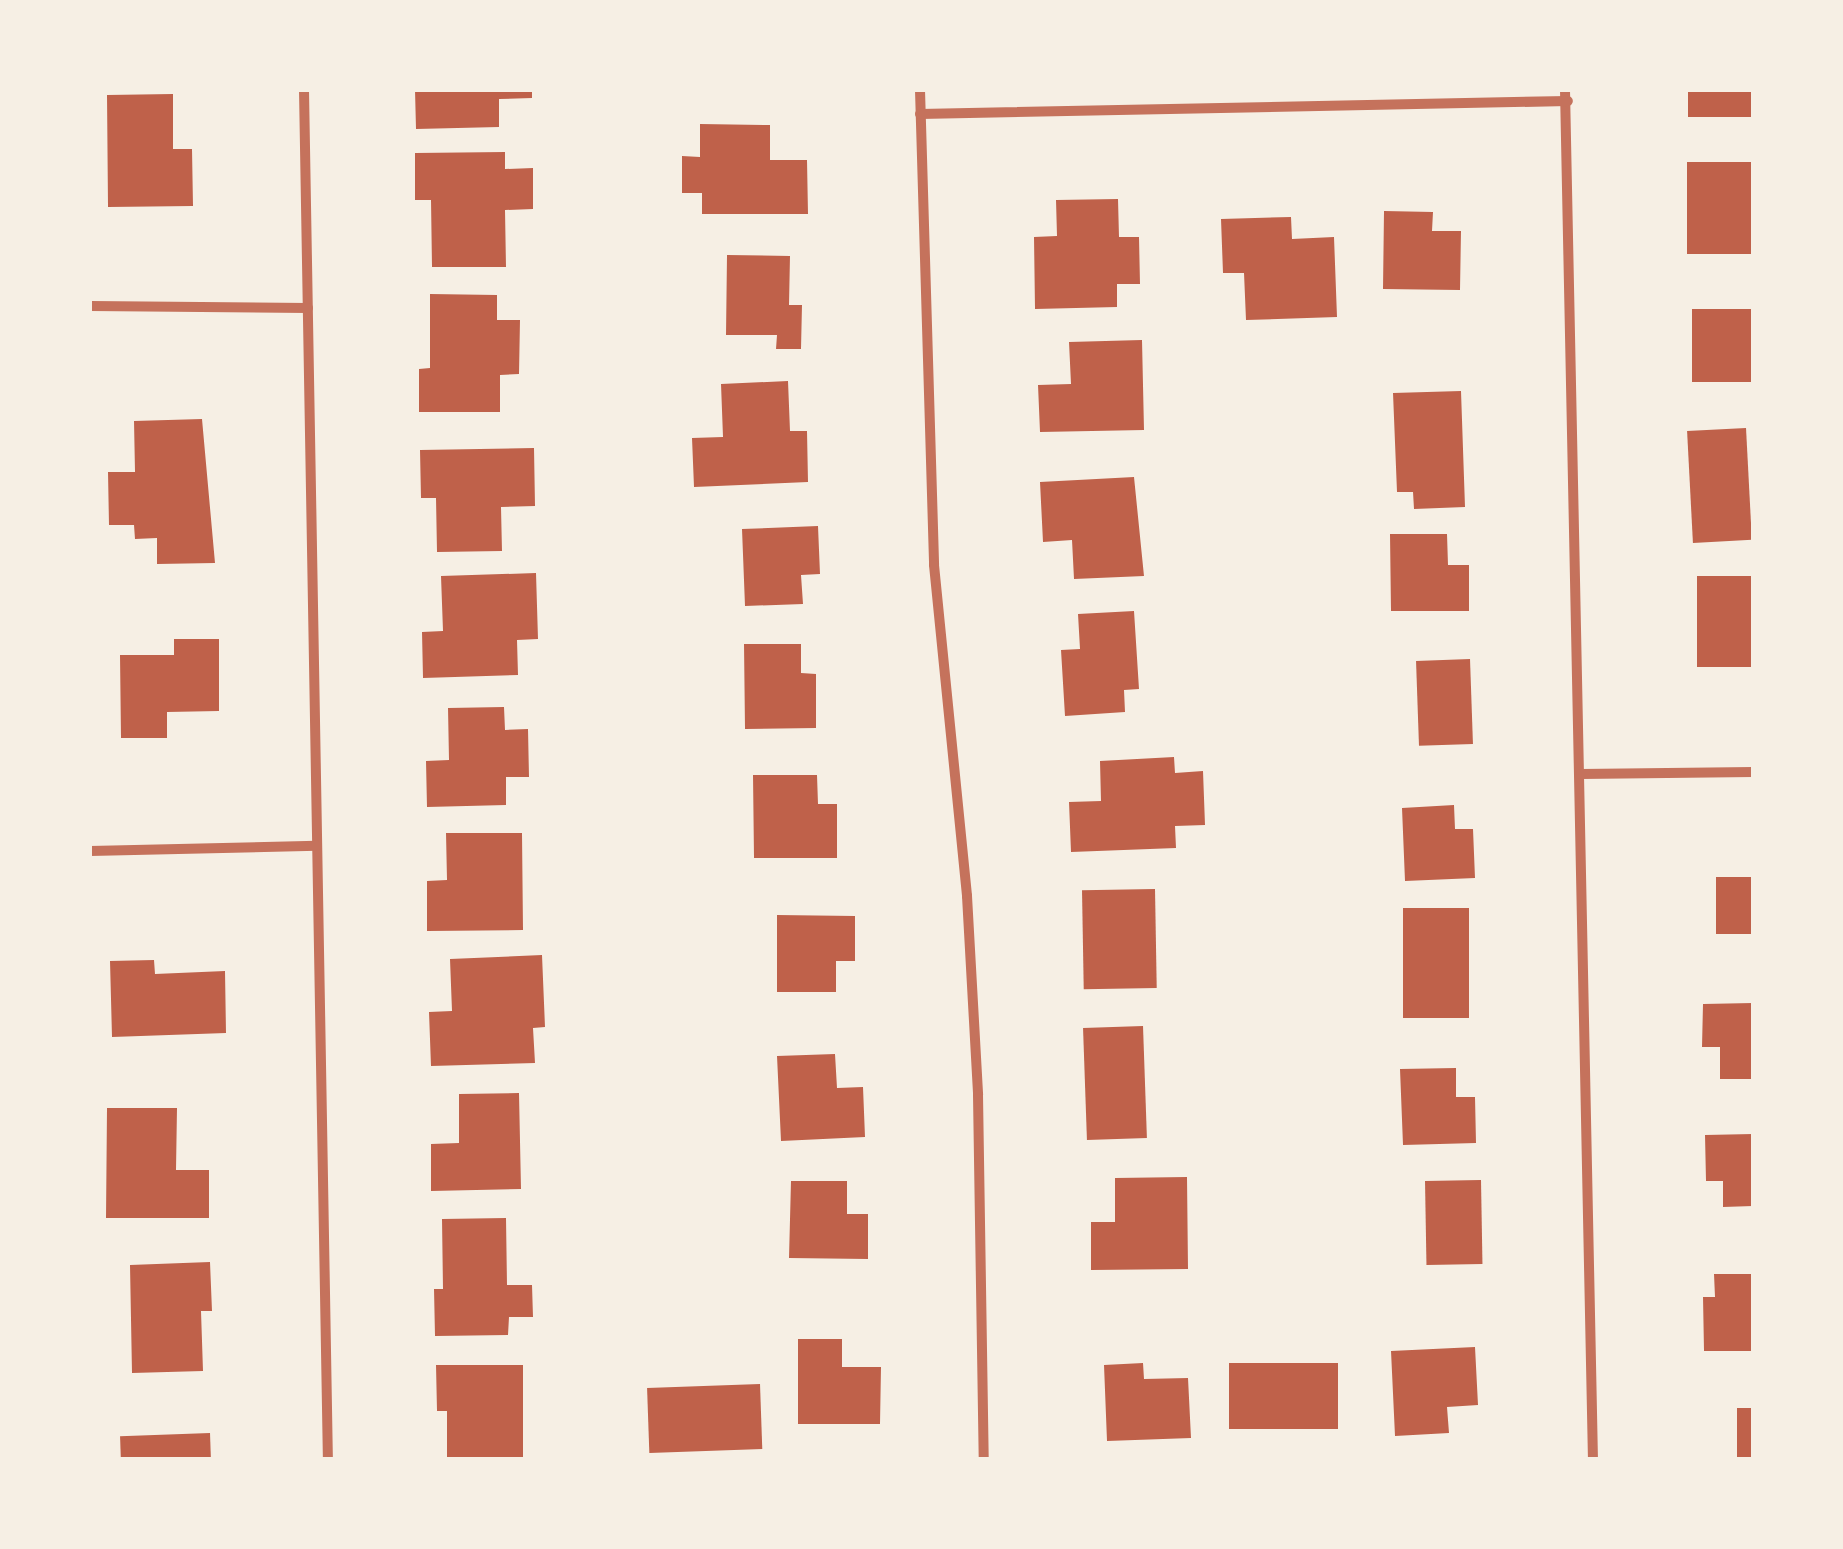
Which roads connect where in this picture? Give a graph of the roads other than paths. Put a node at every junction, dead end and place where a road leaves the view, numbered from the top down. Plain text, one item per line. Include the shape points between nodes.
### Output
1 (304, 90) edge
2 (920, 90) edge
3 (1567, 95) edge
4 (920, 114) junction
5 (90, 306) edge
6 (308, 308) junction
7 (1753, 772) edge
8 (1580, 774) junction
9 (317, 846) junction
10 (90, 851) edge
11 (328, 1459) edge
12 (984, 1459) edge
13 (1593, 1459) edge

1 - 6 street
2 - 4 street
3 - 4 street
3 - 8 street
4 - 12 street via 934,565 967,896 978,1096
5 - 6 street
6 - 9 street
7 - 8 street
8 - 13 street
9 - 10 street
9 - 11 street

